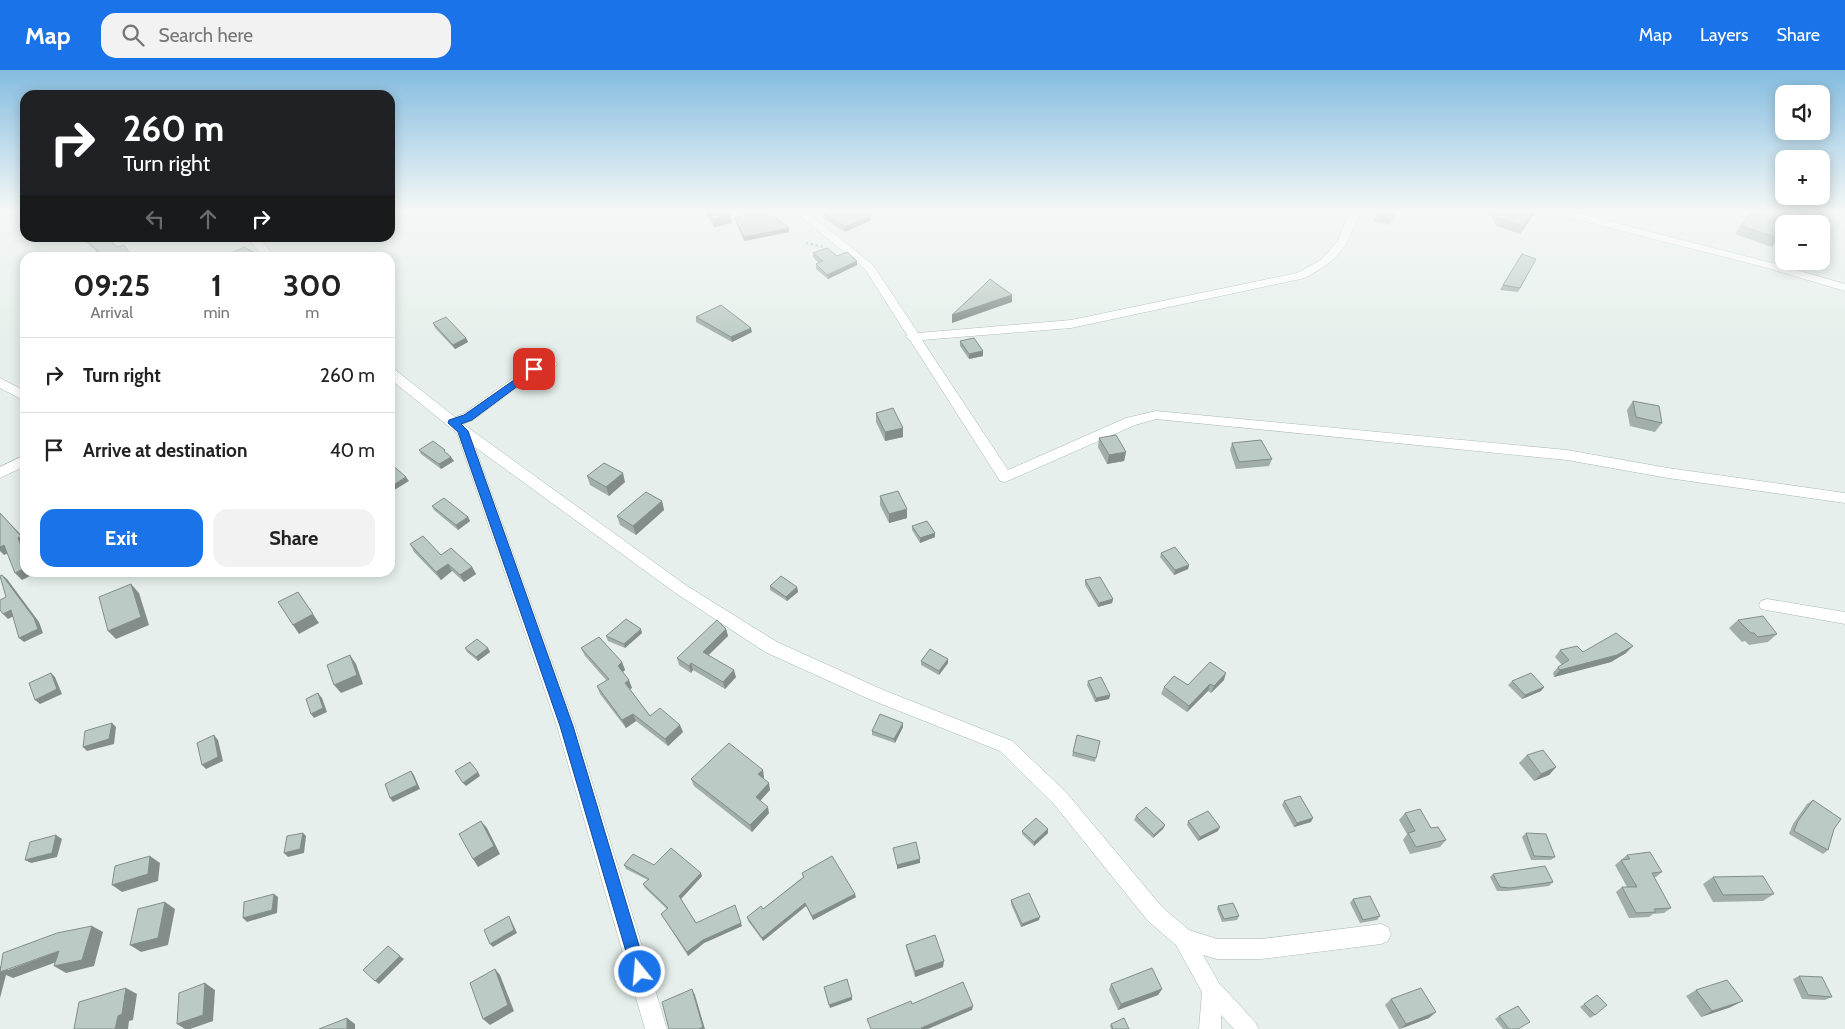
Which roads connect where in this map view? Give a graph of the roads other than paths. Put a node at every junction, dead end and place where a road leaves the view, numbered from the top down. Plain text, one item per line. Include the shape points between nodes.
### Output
1 (855, 256) edge
2 (1331, 256) edge
3 (1732, 256) edge
4 (1845, 288) edge
5 (912, 337) junction
6 (551, 364) dead end
7 (395, 376) edge
8 (0, 382) edge
9 (20, 394) edge
10 (458, 427) junction
11 (20, 463) edge
12 (0, 473) edge
13 (1845, 498) edge
14 (1767, 605) dead end
15 (1845, 618) edge
16 (1381, 934) dead end
17 (1183, 938) junction
18 (1212, 990) junction
19 (656, 1029) edge
20 (1210, 1029) edge
21 (1248, 1029) edge

1 - 5 street via 869,267
2 - 5 street via 1302,276 1071,324
3 - 4 street
5 - 13 street via 1005,477 1131,421 1156,415 1568,456
6 - 10 street via 534,369
7 - 10 street
8 - 9 street
10 - 17 street via 682,590 771,647 875,694 1006,746 1059,797 1155,914
10 - 19 street via 566,726
11 - 12 street
14 - 15 street
16 - 17 street via 1261,949 1217,949
17 - 18 street
18 - 20 street
18 - 21 street

